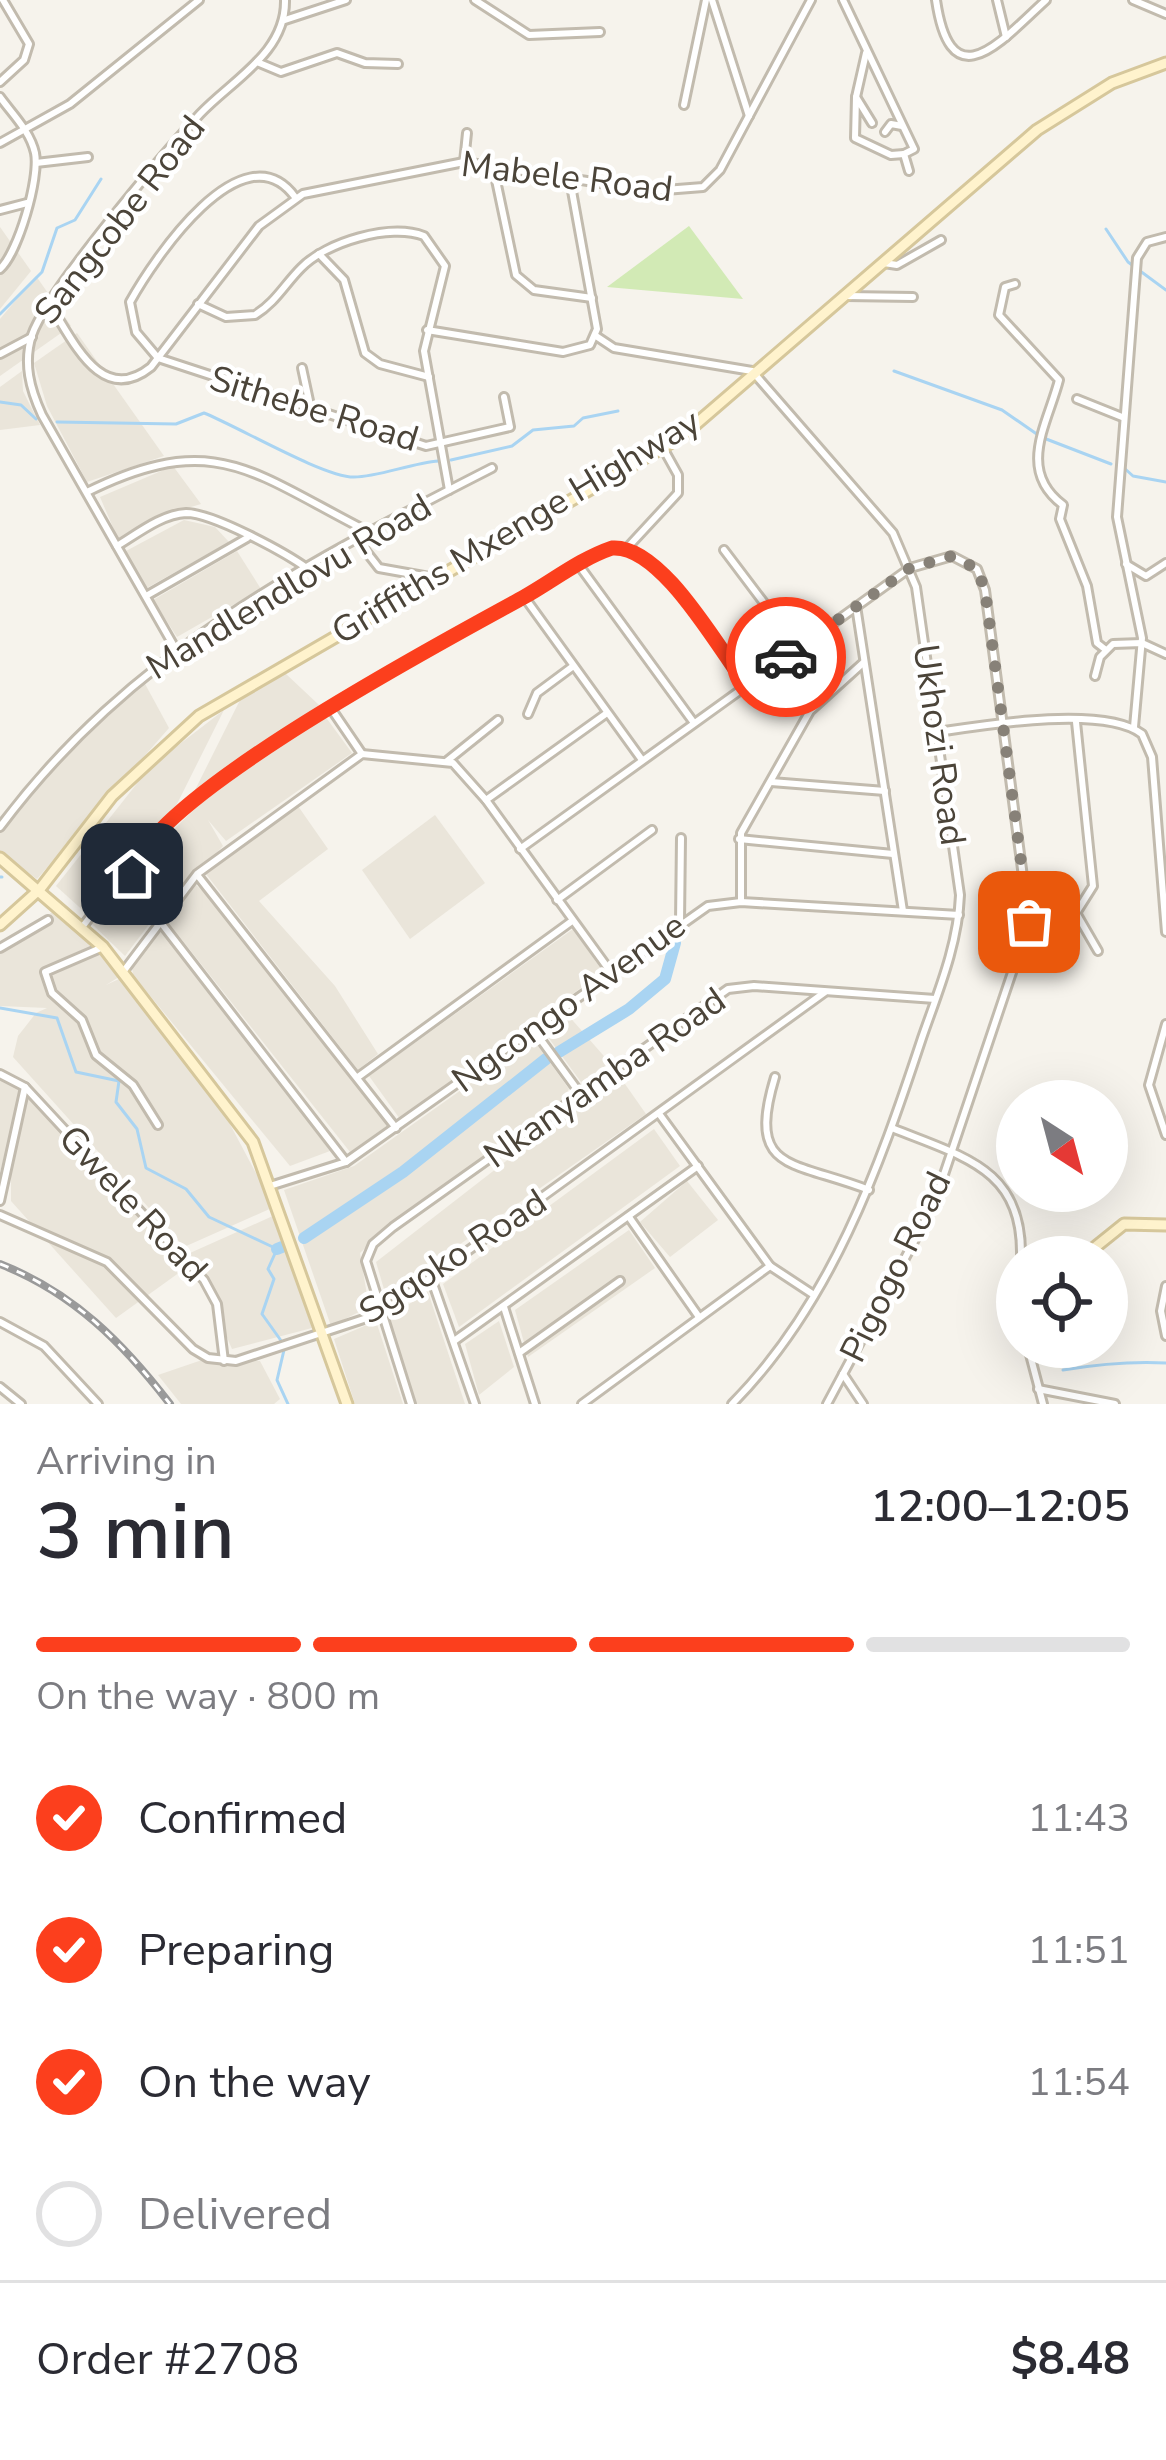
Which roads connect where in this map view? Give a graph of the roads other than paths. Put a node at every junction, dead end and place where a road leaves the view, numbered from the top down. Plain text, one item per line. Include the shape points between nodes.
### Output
1 (3, 0) edge
2 (199, 0) edge
3 (285, 0) edge
4 (346, 0) edge
5 (475, 0) edge
6 (709, 0) edge
7 (811, 0) edge
8 (843, 0) edge
9 (936, 0) edge
10 (997, 0) edge
11 (1046, 0) edge
12 (1133, 0) edge
13 (1166, 14) edge
14 (284, 20) junction
15 (600, 32) dead end
16 (1006, 37) junction
17 (866, 51) junction
18 (257, 62) junction
19 (1166, 63) edge
20 (398, 64) dead end
21 (0, 82) edge
22 (0, 97) edge
23 (856, 97) junction
24 (684, 105) dead end
25 (749, 116) junction
26 (872, 123) dead end
27 (904, 128) junction
28 (26, 131) junction
29 (885, 132) dead end
30 (467, 133) dead end
31 (0, 142) edge
32 (904, 154) junction
33 (88, 157) dead end
34 (464, 162) junction
35 (36, 163) junction
36 (493, 166) junction
37 (909, 171) dead end
38 (570, 180) junction
39 (295, 197) junction
40 (27, 203) junction
41 (0, 210) edge
42 (1166, 237) edge
43 (941, 240) dead end
44 (319, 254) junction
45 (884, 263) junction
46 (0, 269) edge
47 (1015, 284) dead end
48 (845, 296) junction
49 (592, 298) junction
50 (913, 298) dead end
51 (50, 304) junction
52 (198, 304) junction
53 (427, 331) junction
54 (596, 336) junction
55 (32, 337) junction
56 (0, 354) edge
57 (158, 358) junction
58 (302, 368) dead end
59 (756, 374) junction
60 (429, 376) junction
61 (504, 397) dead end
62 (1077, 399) dead end
63 (310, 410) junction
64 (1122, 417) junction
65 (442, 444) junction
66 (663, 448) junction
67 (492, 468) dead end
68 (449, 490) junction
69 (87, 492) junction
70 (370, 533) junction
71 (247, 538) junction
72 (358, 541) junction
73 (117, 546) junction
74 (628, 547) junction
75 (724, 550) dead end
76 (1166, 563) edge
77 (578, 564) junction
78 (1126, 564) junction
79 (910, 568) junction
80 (308, 569) junction
81 (435, 578) junction
82 (145, 596) junction
83 (524, 597) junction
84 (856, 606) junction
85 (1142, 643) junction
86 (798, 648) junction
87 (175, 649) junction
88 (1106, 650) junction
89 (1166, 654) edge
90 (863, 663) junction
91 (572, 667) junction
92 (1095, 676) dead end
93 (747, 686) junction
94 (330, 707) junction
95 (607, 713) junction
96 (528, 714) dead end
97 (498, 720) dead end
98 (1002, 722) junction
99 (1076, 722) junction
100 (694, 723) junction
101 (1133, 728) junction
102 (938, 732) junction
103 (362, 754) junction
104 (642, 760) junction
105 (447, 761) junction
106 (771, 782) junction
107 (885, 790) junction
108 (1155, 795) junction
109 (1166, 797) edge
110 (486, 800) junction
111 (0, 827) edge
112 (652, 830) dead end
113 (681, 838) dead end
114 (739, 839) junction
115 (520, 849) junction
116 (893, 854) junction
117 (0, 858) edge
118 (132, 874) junction
119 (197, 874) junction
120 (40, 889) junction
121 (557, 900) junction
122 (741, 902) junction
123 (904, 912) junction
124 (1076, 913) junction
125 (959, 915) junction
126 (47, 920) dead end
127 (160, 921) junction
128 (572, 921) junction
129 (680, 922) junction
130 (1029, 922) junction
131 (0, 925) edge
132 (83, 926) junction
133 (1166, 932) edge
134 (103, 947) junction
135 (0, 948) edge
136 (1098, 951) dead end
137 (610, 971) junction
138 (123, 972) junction
139 (825, 992) junction
140 (935, 999) junction
141 (1166, 1024) edge
142 (532, 1029) junction
143 (0, 1074) edge
144 (358, 1077) junction
145 (775, 1077) dead end
146 (25, 1087) junction
147 (579, 1092) junction
148 (660, 1115) junction
149 (158, 1125) dead end
150 (395, 1128) junction
151 (892, 1128) junction
152 (1166, 1135) edge
153 (951, 1152) junction
154 (346, 1162) junction
155 (698, 1166) junction
156 (996, 1179) edge
157 (273, 1185) junction
158 (869, 1190) junction
159 (0, 1201) edge
160 (0, 1215) edge
161 (629, 1216) junction
162 (1166, 1225) edge
163 (1110, 1236) edge
164 (770, 1266) junction
165 (431, 1278) junction
166 (620, 1281) dead end
167 (1166, 1286) edge
168 (814, 1295) junction
169 (504, 1307) junction
170 (382, 1313) junction
171 (699, 1317) junction
172 (0, 1322) edge
173 (324, 1336) junction
174 (1166, 1336) edge
175 (454, 1341) junction
176 (519, 1353) junction
177 (224, 1361) junction
178 (1033, 1368) edge
179 (843, 1374) junction
180 (0, 1387) edge
181 (1038, 1389) junction
182 (21, 1404) edge
183 (98, 1404) edge
184 (346, 1404) edge
185 (411, 1404) edge
186 (476, 1404) edge
187 (536, 1404) edge
188 (582, 1404) edge
189 (732, 1404) edge
190 (826, 1404) edge
191 (862, 1404) edge
192 (1043, 1404) edge
193 (1115, 1404) edge

1 - 21 street via 29,44
2 - 28 street
3 - 14 street, Sangcobe Road
4 - 14 street
5 - 15 street via 529,34
6 - 24 street
6 - 25 street
7 - 25 street, Mabele Road
8 - 17 street
9 - 16 street via 942,38 955,52 983,55
10 - 16 street
11 - 16 street
12 - 13 street
14 - 18 street, Sangcobe Road
17 - 23 street
17 - 27 street
18 - 20 street via 281,72 337,53
18 - 51 street, Sangcobe Road via 199,116
19 - 45 street, Griffiths Mxenge Highway via 1060,113
22 - 28 street
23 - 26 street
23 - 32 street via 855,138
25 - 38 street, Mabele Road via 720,170 693,191
27 - 29 street via 891,124
27 - 32 street via 914,149
28 - 31 street
28 - 35 street
30 - 34 street
32 - 37 street
33 - 35 street
34 - 36 street, Mabele Road
34 - 39 street, Mabele Road
35 - 40 street
36 - 38 street, Mabele Road
36 - 49 street via 516,275 534,290
38 - 49 street
39 - 52 street via 259,226
39 - 57 street via 276,182 246,178 204,203 130,302 136,332
40 - 41 street
40 - 46 street
42 - 64 street via 1147,242 1137,258
43 - 45 street via 896,265
44 - 52 street via 255,315 226,317
44 - 53 street via 400,231 424,236 440,252 446,275
44 - 60 street via 344,280 364,353
45 - 48 street, Griffiths Mxenge Highway
47 - 88 street via 1005,287 999,315 1060,380 1035,452 1050,495 1063,505 1060,519 1087,586 1096,644
48 - 50 street
48 - 59 street, Griffiths Mxenge Highway
49 - 54 street
51 - 55 street, Sangcobe Road
51 - 57 street via 102,376 127,380
52 - 57 street
53 - 54 street via 563,352 583,350
53 - 60 street
54 - 59 street via 614,348
55 - 56 street
55 - 69 street, Sangcobe Road via 31,388
57 - 63 street, Sithebe Road
58 - 63 street
59 - 66 street, Griffiths Mxenge Highway
59 - 79 street, Ukhozi Road via 880,514
60 - 65 street
61 - 65 street, Sithebe Road via 510,427
62 - 64 street
63 - 65 street, Sithebe Road via 419,445
64 - 78 street via 1117,517
65 - 68 street
66 - 74 street via 678,493
66 - 81 street, Griffiths Mxenge Highway
67 - 68 street, Mandlendlovu Road
68 - 70 street, Mandlendlovu Road
69 - 70 street via 158,464 221,460
69 - 73 street, Sangcobe Road
70 - 72 street, Mandlendlovu Road
71 - 73 street via 187,513
71 - 80 street
71 - 82 street
72 - 80 street, Mandlendlovu Road
72 - 81 street via 379,568
73 - 82 street, Sangcobe Road
74 - 77 street
74 - 93 street via 658,566
75 - 86 street
76 - 78 street via 1146,576
77 - 83 street
77 - 100 street
78 - 85 street
79 - 84 street
79 - 98 street, Pigogo Road via 952,556 977,569
79 - 102 street, Ukhozi Road
80 - 87 street, Mandlendlovu Road
81 - 120 street, Griffiths Mxenge Highway via 200,716 112,796
82 - 87 street, Sangcobe Road
83 - 91 street
83 - 94 street
84 - 86 street
84 - 90 street
85 - 88 street
85 - 89 street
85 - 101 street
86 - 93 street
87 - 111 street, Mandlendlovu Road via 76,734
88 - 92 street
90 - 106 street via 822,696
90 - 107 street
91 - 95 street
91 - 96 street via 537,693
93 - 100 street
94 - 103 street
94 - 118 street via 179,812 137,856
95 - 104 street
95 - 110 street
97 - 105 street
98 - 99 street
98 - 102 street
98 - 130 street, Pigogo Road
99 - 101 street
99 - 124 street via 1093,886
100 - 104 street
101 - 108 street via 1150,746
102 - 125 street, Ukhozi Road
103 - 105 street
103 - 119 street
104 - 115 street
105 - 110 street
106 - 107 street
106 - 114 street
107 - 116 street
108 - 109 street
108 - 133 street
110 - 115 street
112 - 121 street
113 - 129 street
114 - 116 street
114 - 122 street
115 - 121 street
116 - 123 street
117 - 120 street
118 - 127 street
118 - 132 street
119 - 127 street
119 - 144 street
120 - 131 street, Griffiths Mxenge Highway
120 - 132 street
121 - 128 street
122 - 123 street, Ngcongo Avenue
122 - 129 street, Ngcongo Avenue via 708,906
123 - 125 street, Ngcongo Avenue
124 - 130 street
124 - 136 street
125 - 140 street, Ukhozi Road
126 - 135 street
127 - 138 street
127 - 154 street
128 - 137 street
128 - 144 street
129 - 137 street, Ngcongo Avenue
130 - 153 street, Pigogo Road
132 - 134 street
134 - 138 street
134 - 149 street via 45,972 52,994 82,1020 96,1055 133,1085
137 - 142 street, Ngcongo Avenue
138 - 157 street via 236,1114
139 - 140 street, Nkanyamba Road
139 - 147 street, Nkanyamba Road via 728,989
139 - 148 street, Sgqoko Road
140 - 151 street, Ukhozi Road
141 - 152 street via 1149,1084
142 - 147 street
142 - 150 street, Ngcongo Avenue
143 - 146 street, Gwele Road
144 - 150 street
145 - 158 street via 762,1120 773,1153
146 - 159 street
146 - 177 street, Gwele Road via 204,1280 217,1304
147 - 170 street, Nkanyamba Road via 373,1244 366,1261
148 - 155 street
148 - 165 street, Sgqoko Road
150 - 154 street, Ngcongo Avenue
151 - 153 street
151 - 158 street, Ukhozi Road
153 - 156 street
153 - 179 street, Pigogo Road via 923,1229
154 - 157 street, Ngcongo Avenue
155 - 161 street
155 - 164 street
157 - 173 street
158 - 168 street, Ukhozi Road
160 - 177 street via 106,1262 182,1339
161 - 169 street
161 - 171 street
162 - 163 street via 1124,1225
164 - 168 street
164 - 171 street
165 - 170 street, Sgqoko Road
165 - 175 street
166 - 176 street
167 - 174 street
168 - 189 street, Ukhozi Road
169 - 175 street
169 - 176 street
170 - 173 street, Sgqoko Road
170 - 185 street, Nkanyamba Road
171 - 188 street
172 - 183 street via 44,1346
173 - 177 street, Sgqoko Road
173 - 184 street
175 - 186 street
176 - 187 street
178 - 181 street
179 - 190 street, Pigogo Road
179 - 191 street
180 - 182 street
181 - 192 street
181 - 193 street

